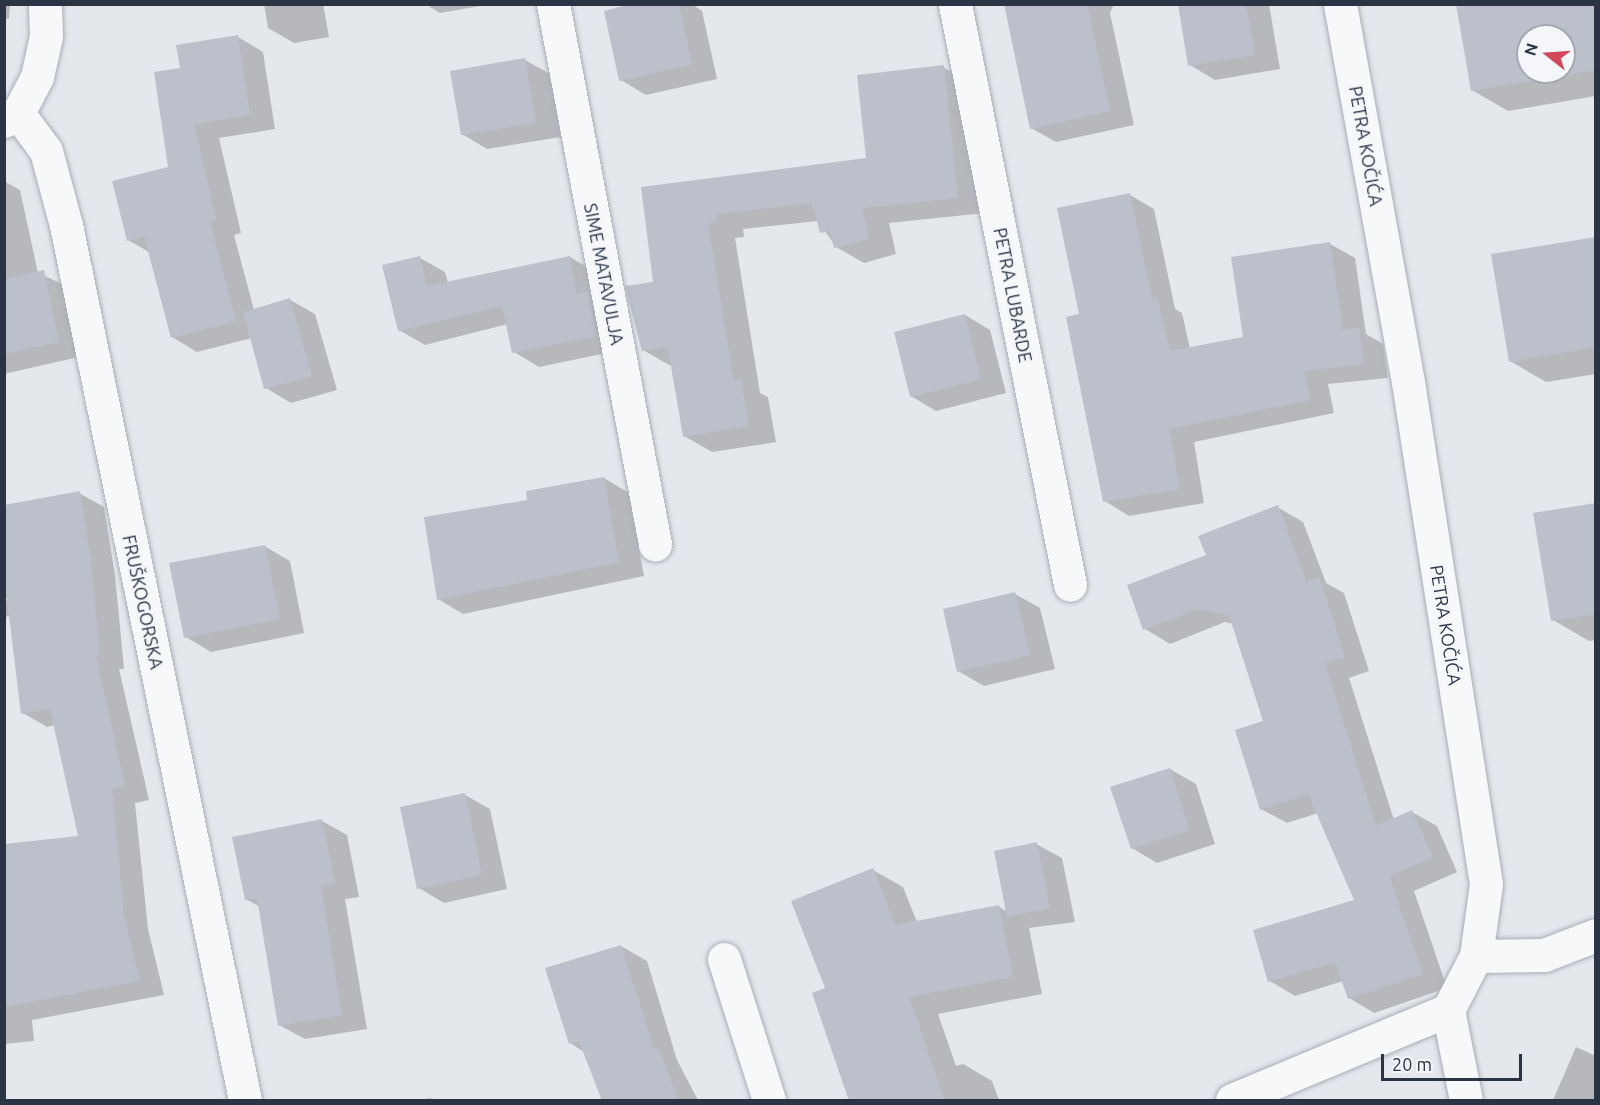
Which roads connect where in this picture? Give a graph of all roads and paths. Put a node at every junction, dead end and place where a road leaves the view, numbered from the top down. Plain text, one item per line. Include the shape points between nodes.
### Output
1 (45, 4) edge
2 (553, 4) edge
3 (955, 4) edge
4 (1340, 4) edge
5 (11, 117) edge
6 (655, 544) dead end
7 (1070, 585) dead end
8 (1593, 938) edge
9 (1476, 956) junction
10 (724, 959) dead end
11 (1448, 1010) junction
12 (244, 1101) edge
13 (769, 1101) edge
14 (1232, 1101) edge
15 (1466, 1101) edge

1 - 5 street, FRUŠKOGORSKA via 46,36 37,77
2 - 6 street, SIME MATAVULJA
3 - 7 street, PETRA LUBARDE
4 - 9 street, PETRA KOČIĆA via 1408,382 1486,884
5 - 12 street, FRUŠKOGORSKA via 46,151 66,225
8 - 9 street via 1544,955
9 - 11 street, PETRA KOČIĆA
10 - 13 street
11 - 14 street
11 - 15 street

